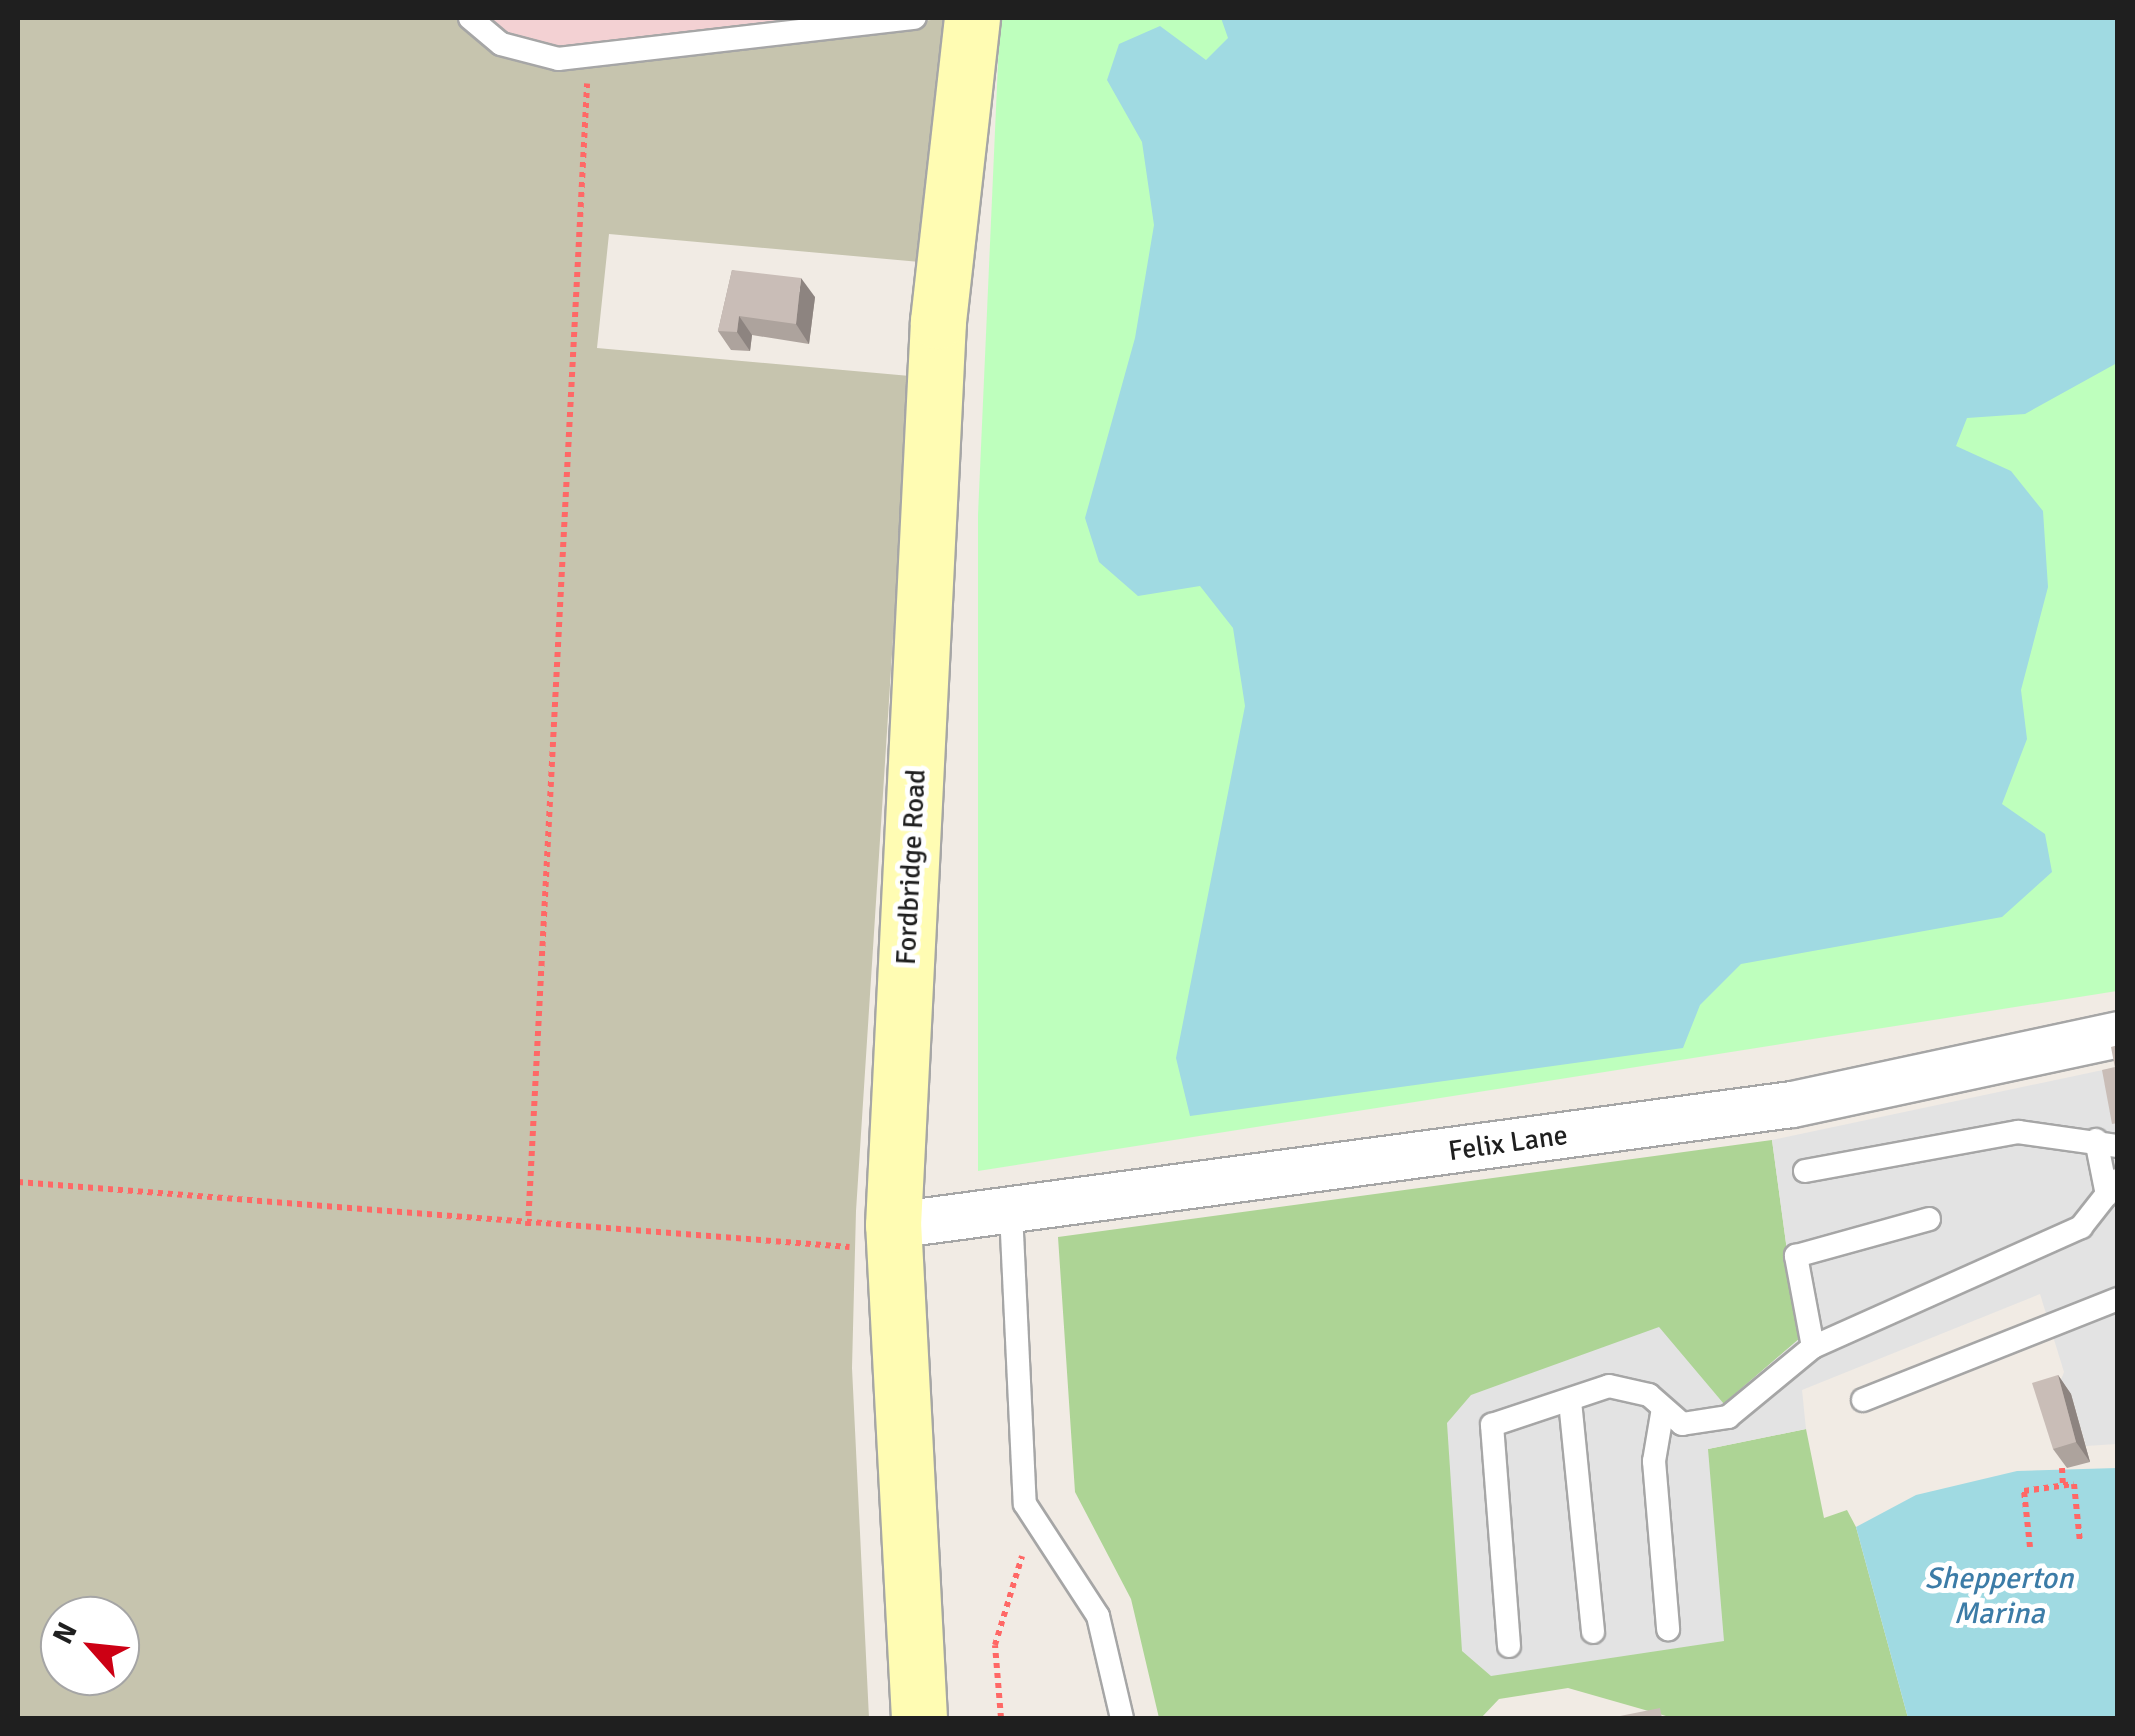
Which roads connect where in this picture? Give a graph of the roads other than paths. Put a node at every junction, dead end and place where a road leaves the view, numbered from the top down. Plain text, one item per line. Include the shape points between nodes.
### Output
1 (470, 18) edge
2 (915, 18) edge
3 (972, 18) edge
4 (874, 19) edge
5 (2118, 1034) edge
6 (2107, 1143) edge
7 (1805, 1171) dead end
8 (2112, 1188) edge
9 (1011, 1212) junction
10 (1929, 1218) dead end
11 (894, 1236) junction
12 (2118, 1299) edge
13 (1813, 1347) junction
14 (1570, 1400) junction
15 (1863, 1400) dead end
16 (1663, 1408) junction
17 (1668, 1630) dead end
18 (1593, 1632) dead end
19 (1509, 1646) dead end
20 (919, 1718) edge
21 (1122, 1718) edge

1 - 4 lane via 501,44 558,59
2 - 4 lane
3 - 11 street, Fordbridge Road via 938,320
5 - 9 street, Felix Lane via 1792,1104
6 - 7 lane via 2018,1132
6 - 8 lane
8 - 13 lane via 2081,1227
9 - 11 street, Felix Lane
9 - 21 lane via 1025,1504 1098,1616
10 - 13 lane via 1796,1256
11 - 20 street, Fordbridge Road
12 - 15 lane
13 - 16 lane via 1728,1416 1682,1424
14 - 16 lane via 1608,1386
14 - 18 lane
14 - 19 lane via 1492,1425
16 - 17 lane via 1654,1461

